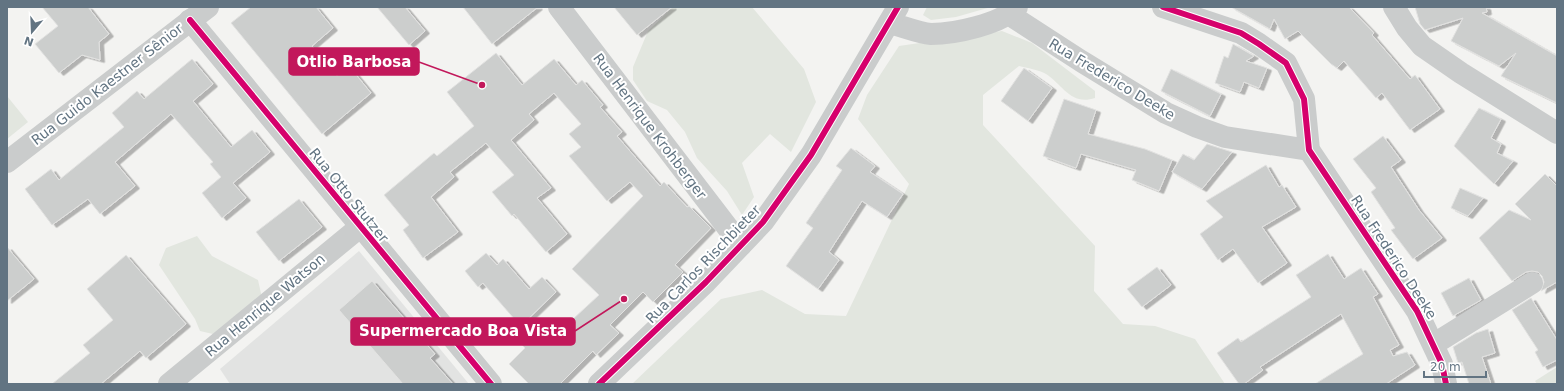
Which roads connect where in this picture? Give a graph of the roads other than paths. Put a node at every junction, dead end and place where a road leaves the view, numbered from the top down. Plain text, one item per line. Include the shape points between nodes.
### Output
1 (208, 7) edge
2 (559, 7) edge
3 (1163, 7) edge
4 (1394, 7) edge
5 (1014, 11) edge
6 (894, 15) edge
7 (190, 20) junction
8 (1557, 133) edge
9 (1309, 150) junction
10 (7, 162) edge
11 (360, 227) junction
12 (741, 245) junction
13 (1532, 283) dead end
14 (1434, 344) junction
15 (169, 384) edge
16 (491, 384) edge
17 (599, 384) edge
18 (1446, 384) edge

1 - 7 street, Rua Guido Kaestner Sênior
2 - 12 street, Rua Henrique Krohberger
3 - 9 street via 1241,33 1286,63 1304,99
4 - 8 street via 1422,46
5 - 6 street, Rua Frederico Deeke via 966,29 930,34
5 - 9 street, Rua Frederico Deeke via 1081,61 1172,116 1225,137
6 - 12 street, Rua Carlos Rischbieter via 811,155 763,222
7 - 10 street, Rua Guido Kaestner Sênior
7 - 11 street, Rua Otto Stutzer
9 - 14 street, Rua Frederico Deeke via 1417,311
11 - 15 street, Rua Henrique Watson
11 - 16 street, Rua Otto Stutzer
12 - 17 street, Rua Carlos Rischbieter
13 - 14 street
14 - 18 street, Rua Frederico Deeke

